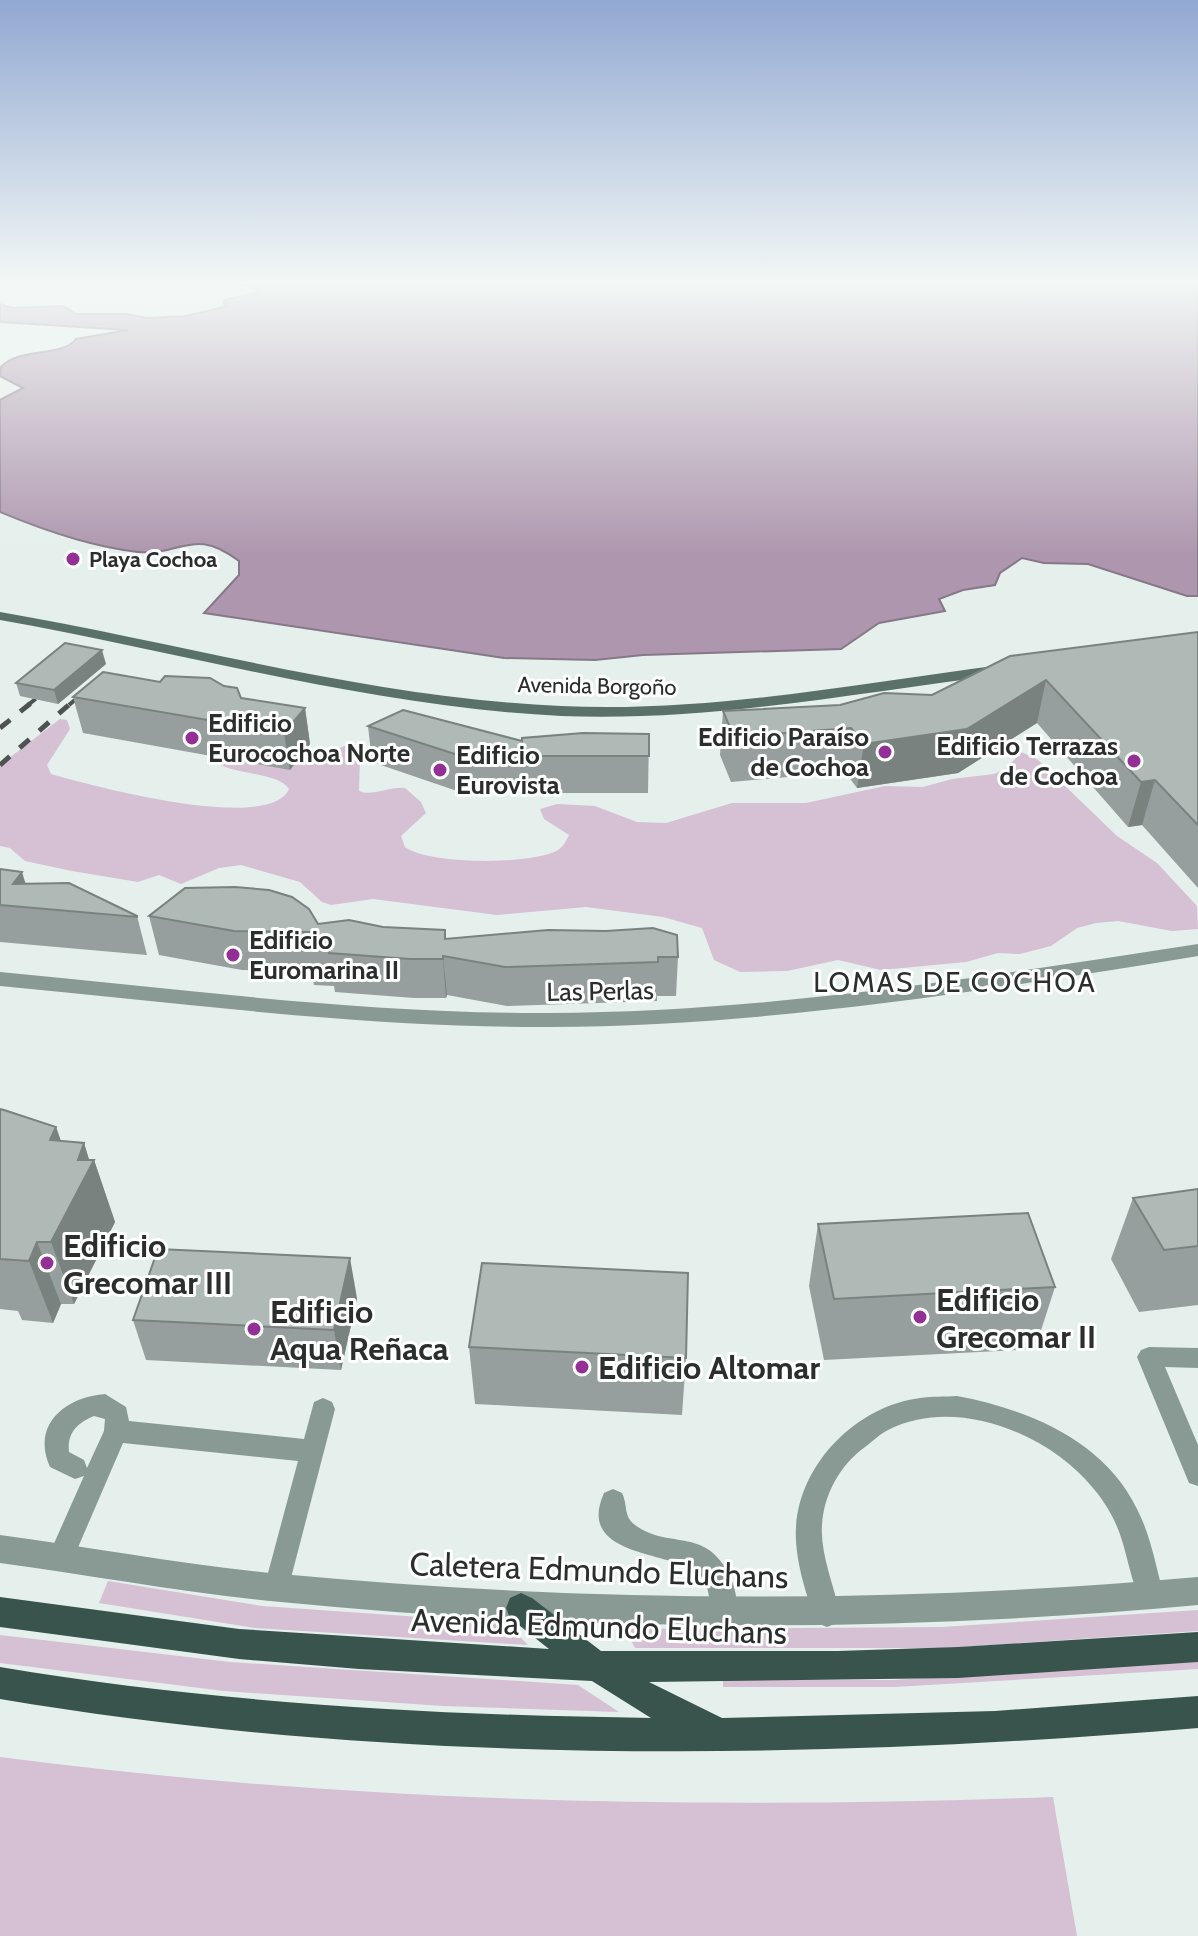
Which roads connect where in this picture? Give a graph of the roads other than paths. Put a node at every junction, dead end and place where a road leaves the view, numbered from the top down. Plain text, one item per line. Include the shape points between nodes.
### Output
1 (0, 616) edge
2 (1018, 668) edge
3 (1198, 950) edge
4 (0, 979) edge
5 (1198, 1358) edge
6 (323, 1409) dead end
7 (116, 1431) junction
8 (313, 1451) junction
9 (75, 1468) dead end
10 (1198, 1475) edge
11 (613, 1501) dead end
12 (0, 1549) edge
13 (61, 1557) junction
14 (277, 1588) junction
15 (1198, 1591) edge
16 (1151, 1596) junction
17 (521, 1608) junction
18 (0, 1612) edge
19 (724, 1614) junction
20 (827, 1614) junction
21 (1198, 1647) edge
22 (595, 1666) junction
23 (0, 1683) edge
24 (1198, 1712) edge
25 (726, 1734) junction

1 - 2 main road, Avenida Borgoño via 438,699 563,711 713,707
3 - 4 street, Las Perlas via 821,1006 625,1019 365,1015
5 - 10 lane via 1149,1357
6 - 8 lane
7 - 8 lane
7 - 9 lane via 117,1415 105,1405 73,1414 55,1442 59,1459
7 - 13 lane
8 - 14 lane
11 - 19 lane via 614,1523 628,1538 686,1551 712,1570 720,1583
12 - 13 street, Caletera Edmundo Eluchans
13 - 14 street, Caletera Edmundo Eluchans
14 - 17 street, Caletera Edmundo Eluchans
15 - 16 street, Caletera Edmundo Eluchans
16 - 20 street, Caletera Edmundo Eluchans
16 - 20 lane via 1126,1511 1080,1458 1022,1422 990,1412 928,1408 875,1424 845,1447 822,1478 808,1528
17 - 19 street, Caletera Edmundo Eluchans
17 - 22 main road
18 - 22 main road, Avenida Edmundo Eluchans via 237,1644
19 - 20 street, Caletera Edmundo Eluchans
21 - 22 main road, Avenida Edmundo Eluchans via 945,1664
22 - 25 main road via 682,1718
23 - 25 main road via 299,1718 483,1730
24 - 25 main road via 925,1730

